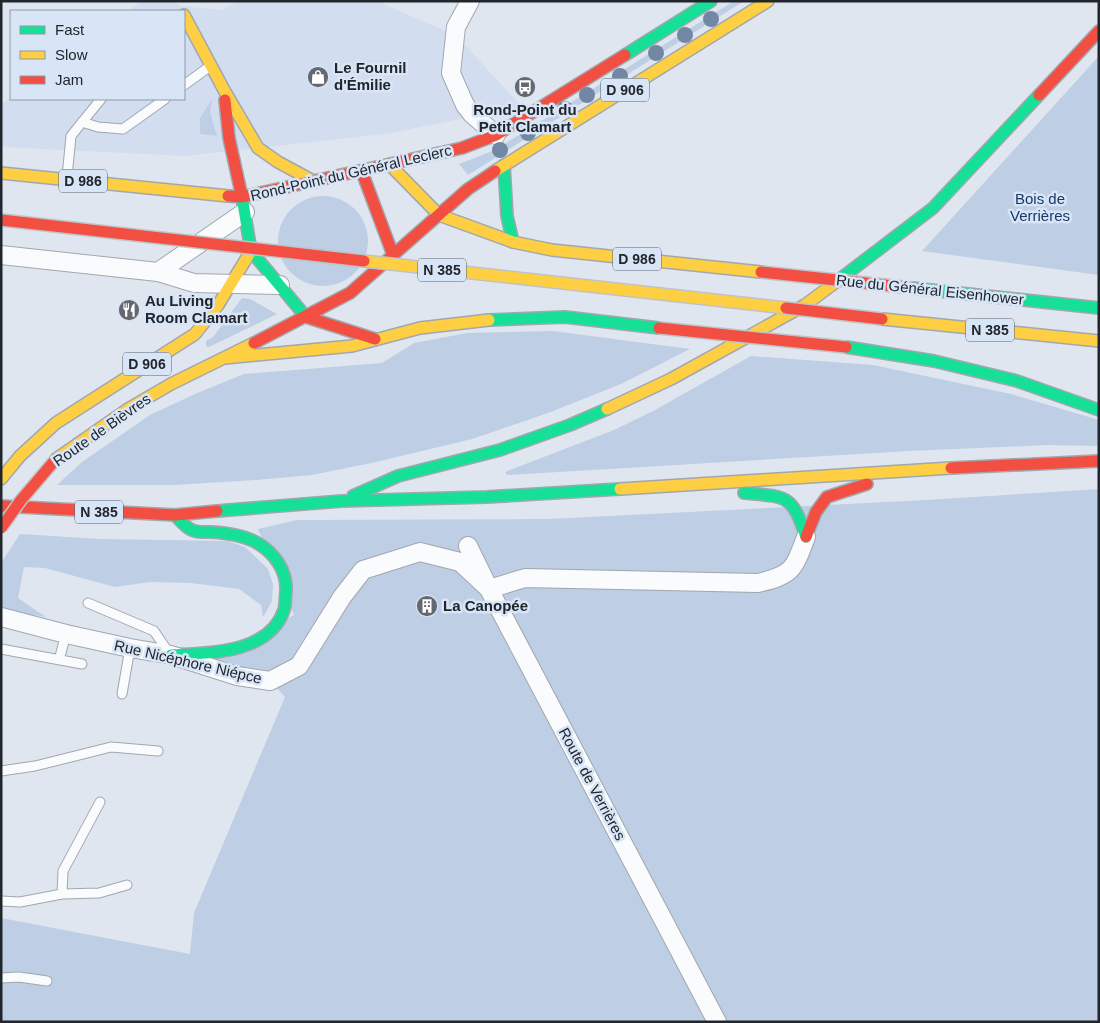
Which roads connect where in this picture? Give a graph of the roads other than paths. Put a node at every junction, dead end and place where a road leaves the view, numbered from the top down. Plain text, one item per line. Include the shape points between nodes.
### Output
1 (470, 1) edge
2 (711, 1) edge
3 (768, 1) edge
4 (185, 17) edge
5 (1099, 31) edge
6 (211, 65) junction
7 (185, 84) edge
8 (224, 90) junction
9 (100, 100) edge
10 (163, 100) edge
11 (82, 122) junction
12 (496, 134) junction
13 (504, 165) junction
14 (391, 166) junction
15 (362, 172) junction
16 (1, 173) edge
17 (67, 180) junction
18 (315, 182) junction
19 (244, 205) junction
20 (439, 215) junction
21 (1, 220) edge
22 (513, 242) junction
23 (251, 251) junction
24 (1, 255) edge
25 (393, 255) junction
26 (158, 272) junction
27 (232, 284) junction
28 (280, 285) junction
29 (1099, 308) edge
30 (306, 316) junction
31 (375, 339) junction
32 (1099, 341) edge
33 (225, 358) junction
34 (1099, 410) edge
35 (1099, 461) edge
36 (882, 472) junction
37 (1, 479) edge
38 (732, 482) junction
39 (342, 501) junction
40 (1, 506) edge
41 (175, 515) junction
42 (1, 528) edge
43 (806, 537) junction
44 (468, 546) dead end
45 (489, 589) junction
46 (88, 603) dead end
47 (1, 617) edge
48 (66, 634) junction
49 (130, 648) junction
50 (1, 649) edge
51 (171, 655) junction
52 (59, 660) junction
53 (82, 664) dead end
54 (122, 694) dead end
55 (158, 751) dead end
56 (1, 771) edge
57 (100, 802) dead end
58 (127, 885) dead end
59 (62, 894) junction
60 (1, 901) edge
61 (1, 978) edge
62 (47, 981) dead end
63 (717, 1022) edge

1 - 12 street via 456,27 451,74 465,105
2 - 12 main road, D 906
3 - 13 main road, D 906
4 - 6 main road
5 - 39 main road via 933,208 805,305 627,401 500,450 398,476
6 - 7 lane
6 - 8 main road
8 - 18 main road via 258,148
8 - 19 main road via 229,138
9 - 11 lane
10 - 11 lane via 123,129
11 - 17 lane via 71,136
12 - 14 main road, Rond-Point du Général Leclerc via 456,150
13 - 20 main road via 468,189
13 - 22 main road via 507,216
14 - 15 main road, Rond-Point du Général Leclerc / D 986
14 - 20 main road, D 986
15 - 18 main road, Rond-Point du Général Leclerc / D 986
15 - 25 main road
16 - 17 main road, D 986
17 - 19 main road, D 986
18 - 19 main road, Rond-Point du Général Leclerc / D 986
19 - 23 main road, Rond-Point du Général Leclerc
19 - 26 street
20 - 22 main road, D 986
20 - 25 main road
21 - 32 main road, N 385, bridge
22 - 29 main road, Rue du Général Eisenhower / D 986, bridge via 552,250
23 - 27 main road, D 906
23 - 28 main road
24 - 26 street
25 - 30 main road via 350,293
26 - 27 street via 189,282
27 - 28 street
27 - 37 main road, D 906 via 195,334 56,423 20,456
28 - 30 main road
30 - 31 main road
30 - 33 main road, Route de Bièvres / D 906
31 - 33 main road via 352,346
31 - 34 main road, bridge via 420,328 565,316 846,347 934,361 1017,381
33 - 42 main road, Route de Bièvres / D 906, bridge via 128,409 56,459
35 - 36 main road, N 385
36 - 38 main road, N 385
36 - 43 main road via 866,485 825,498
38 - 39 main road, N 385 via 487,498
38 - 43 main road via 743,493 781,498 790,503 796,509
39 - 41 main road, N 385
40 - 41 main road, N 385
41 - 51 main road via 192,531 239,535 258,543 279,563 284,573 286,592 281,615 272,631 263,638 218,652
43 - 45 street via 795,566 780,578 758,584 524,578
44 - 45 street, Route de Verrières
45 - 51 street, Rue Nicéphore Niépce via 460,562 420,552 362,570 299,666 270,681 237,676
45 - 63 street, Route de Verrières
46 - 51 lane via 154,631
47 - 48 street, Rue Nicéphore Niépce
48 - 49 street, Rue Nicéphore Niépce
48 - 52 lane
49 - 51 street, Rue Nicéphore Niépce
49 - 54 lane
50 - 52 lane
52 - 53 lane
55 - 56 lane via 112,747
57 - 59 lane via 63,871
58 - 59 lane via 99,893
59 - 60 lane via 20,902
61 - 62 lane

